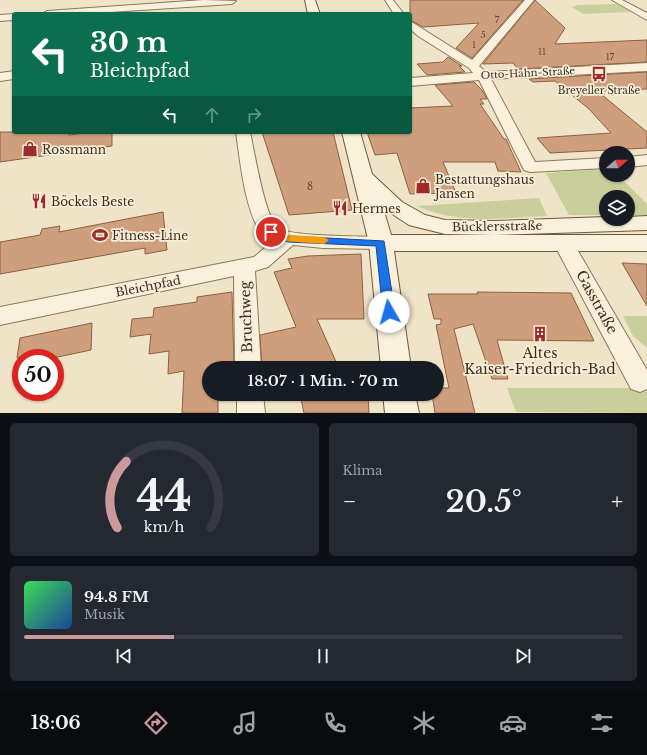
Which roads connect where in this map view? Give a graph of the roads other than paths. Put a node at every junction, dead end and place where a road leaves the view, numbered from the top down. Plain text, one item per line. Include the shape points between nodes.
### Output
1 (310, 0) edge
2 (389, 0) edge
3 (530, 0) edge
4 (616, 0) edge
5 (232, 3) edge
6 (68, 12) edge
7 (313, 12) edge
8 (398, 12) edge
9 (12, 17) edge
10 (647, 17) edge
11 (0, 18) edge
12 (412, 26) edge
13 (647, 67) edge
14 (478, 71) junction
15 (12, 75) edge
16 (0, 77) edge
17 (412, 82) edge
18 (243, 134) edge
19 (352, 134) edge
20 (647, 160) edge
21 (635, 161) edge
22 (599, 163) edge
23 (364, 176) junction
24 (647, 223) edge
25 (279, 235) junction
26 (381, 243) junction
27 (647, 243) edge
28 (564, 244) junction
29 (244, 266) junction
30 (0, 316) edge
31 (248, 361) edge
32 (395, 361) edge
33 (640, 381) dead end
34 (250, 401) edge
35 (400, 401) edge
36 (251, 413) edge
37 (402, 413) edge

1 - 7 main road
2 - 8 street
3 - 14 street
4 - 10 street
5 - 6 street via 131,6
9 - 11 street
12 - 14 street
13 - 14 street, Otto-Hahn-Straße
14 - 17 street, Otto-Hahn-Straße
14 - 22 street via 530,167
15 - 16 street
18 - 25 street via 261,217
19 - 23 main road
20 - 21 street
23 - 24 main road, Bücklersstraße via 394,207 416,220 445,227
23 - 26 main road
25 - 26 street
25 - 29 street, Bleichpfad via 261,262
26 - 28 main road, Bücklersstraße
26 - 32 main road
27 - 28 main road, Bücklersstraße
28 - 33 street, Gasstraße
29 - 30 street, Bleichpfad
29 - 31 street, Bruchweg
34 - 36 street
35 - 37 main road

